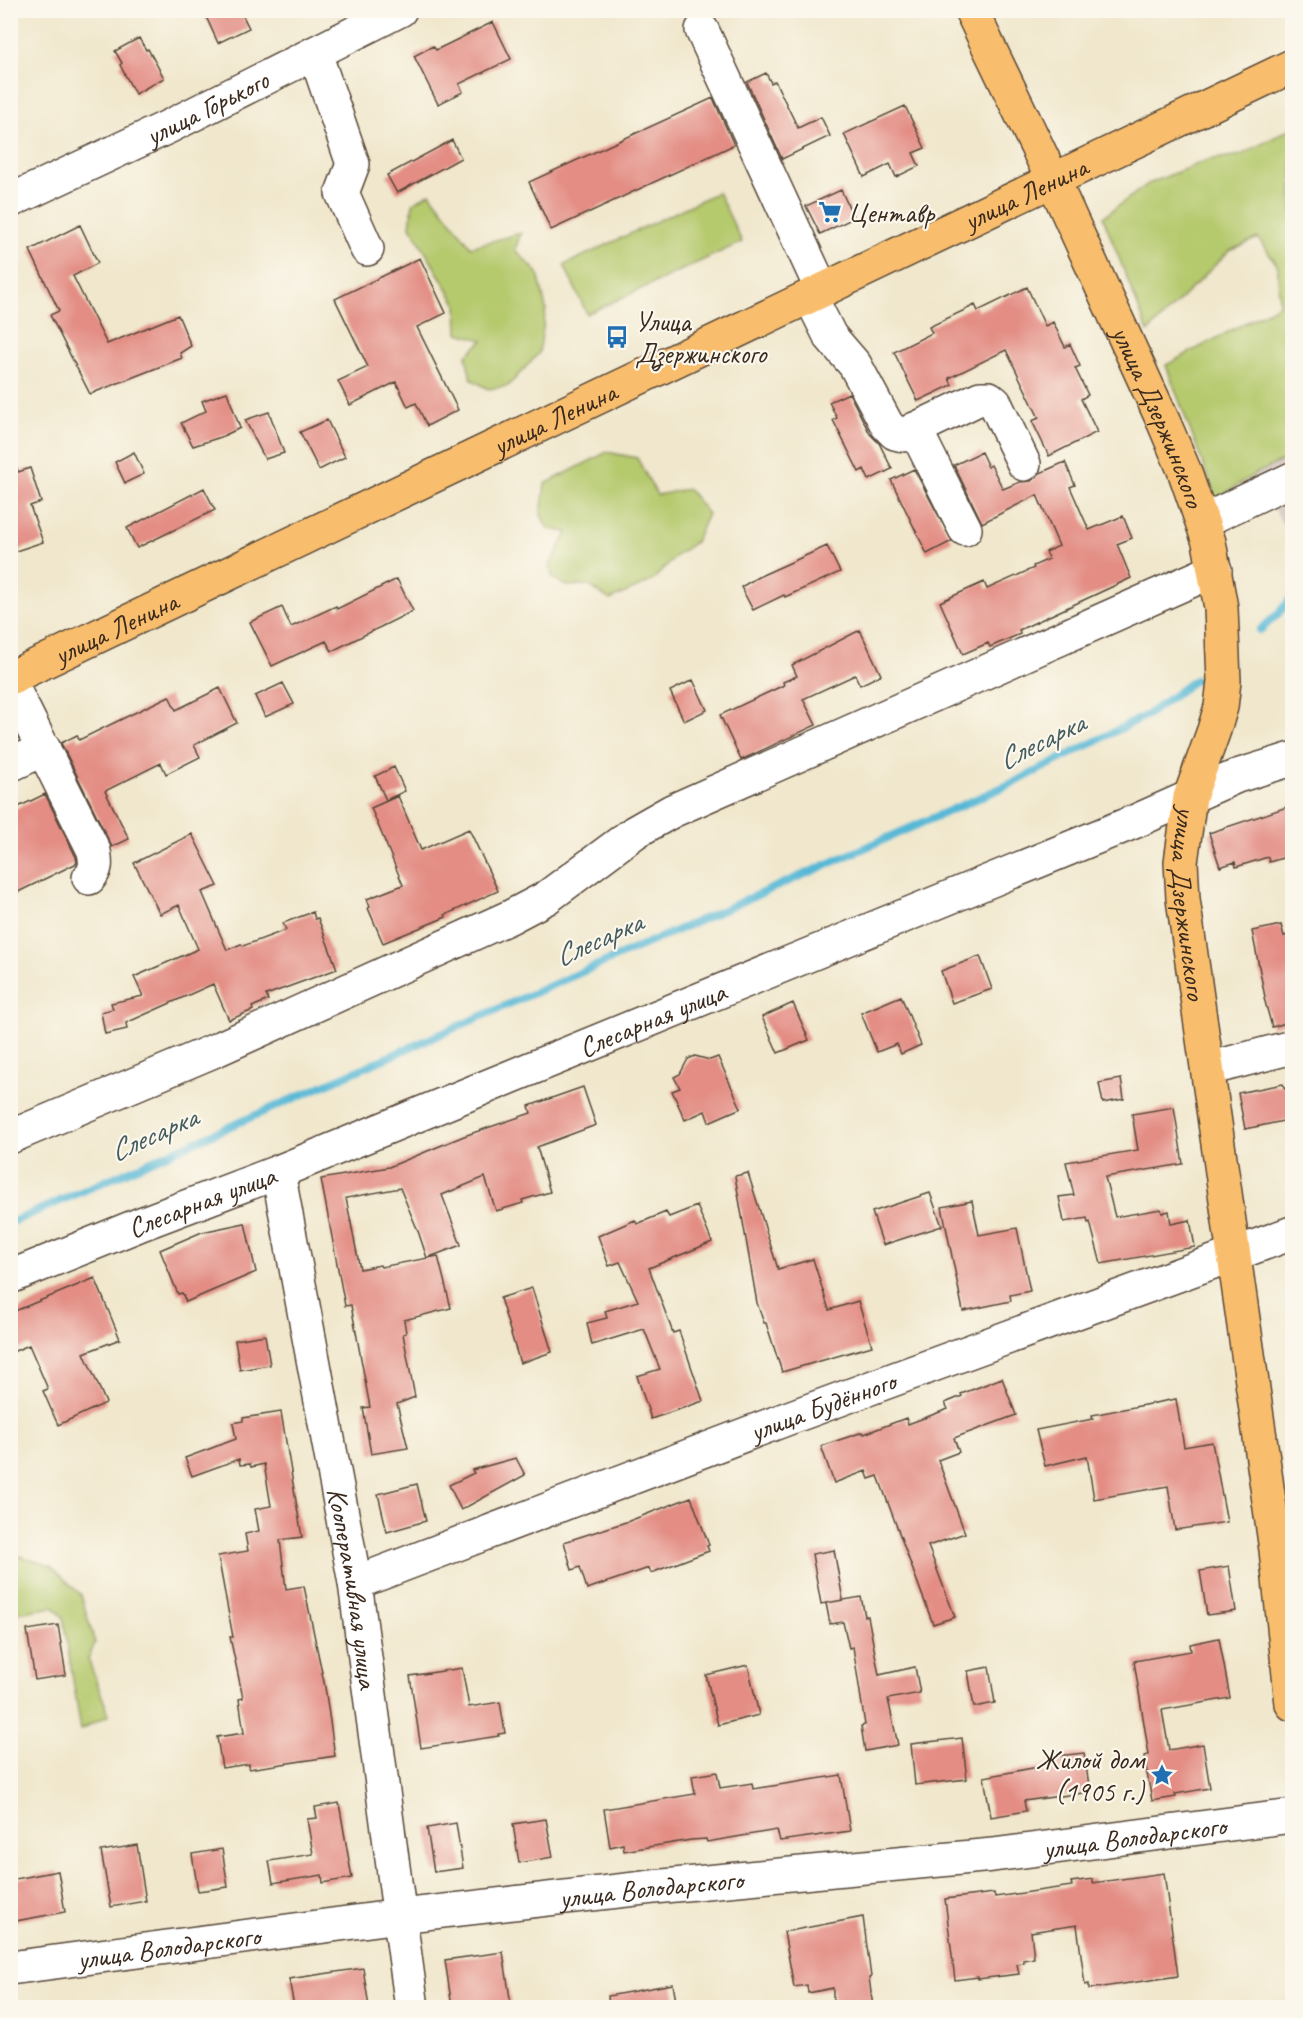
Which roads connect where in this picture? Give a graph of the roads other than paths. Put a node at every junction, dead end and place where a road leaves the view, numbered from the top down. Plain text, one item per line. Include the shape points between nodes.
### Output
1 (400, 10) edge
2 (971, 10) edge
3 (702, 30) dead end
4 (315, 53) junction
5 (1293, 66) edge
6 (1053, 180) junction
7 (10, 201) edge
8 (367, 249) dead end
9 (816, 293) junction
10 (915, 429) junction
11 (1024, 464) dead end
12 (1293, 479) edge
13 (1203, 522) junction
14 (965, 529) dead end
15 (1215, 570) junction
16 (10, 680) edge
17 (44, 749) junction
18 (1293, 759) edge
19 (10, 765) edge
20 (1190, 796) junction
21 (89, 878) dead end
22 (1293, 1047) edge
23 (1208, 1068) junction
24 (10, 1137) edge
25 (278, 1172) junction
26 (1293, 1233) edge
27 (1234, 1254) junction
28 (10, 1277) edge
29 (1284, 1548) edge
30 (355, 1583) junction
31 (1293, 1704) edge
32 (1293, 1816) edge
33 (400, 1916) junction
34 (10, 1968) edge
35 (412, 2007) edge

1 - 4 street, улица Горького
2 - 6 main road, улица Дзержинского
3 - 9 street
4 - 7 street, улица Горького
4 - 8 street via 353,164 342,193
5 - 6 main road, улица Ленина
6 - 9 main road, улица Ленина
6 - 13 main road, улица Дзержинского via 1164,423
9 - 10 street via 830,336 855,365 887,425 903,435
9 - 16 main road, улица Ленина
10 - 11 street via 980,398 989,398
10 - 14 street
12 - 13 street
13 - 15 main road, улица Дзержинского
15 - 20 main road, улица Дзержинского via 1224,681 1221,707
15 - 24 street via 672,811 635,832 546,898 490,927
16 - 17 street
17 - 19 street
17 - 21 street via 94,851 95,871
18 - 20 street, Слесарная улица
20 - 23 main road, улица Дзержинского via 1181,862 1183,899
20 - 25 street, Слесарная улица
22 - 23 street
23 - 27 main road, улица Дзержинского
25 - 28 street, Слесарная улица
25 - 30 street, Кооперативная улица
26 - 27 street, улица Будённого
27 - 29 main road, улица Дзержинского
27 - 30 street, улица Будённого
29 - 31 main road, улица Дзержинского
30 - 33 street, Кооперативная улица
32 - 33 street, улица Володарского via 993,1855
33 - 34 street, улица Володарского
33 - 35 street, Кооперативная улица

